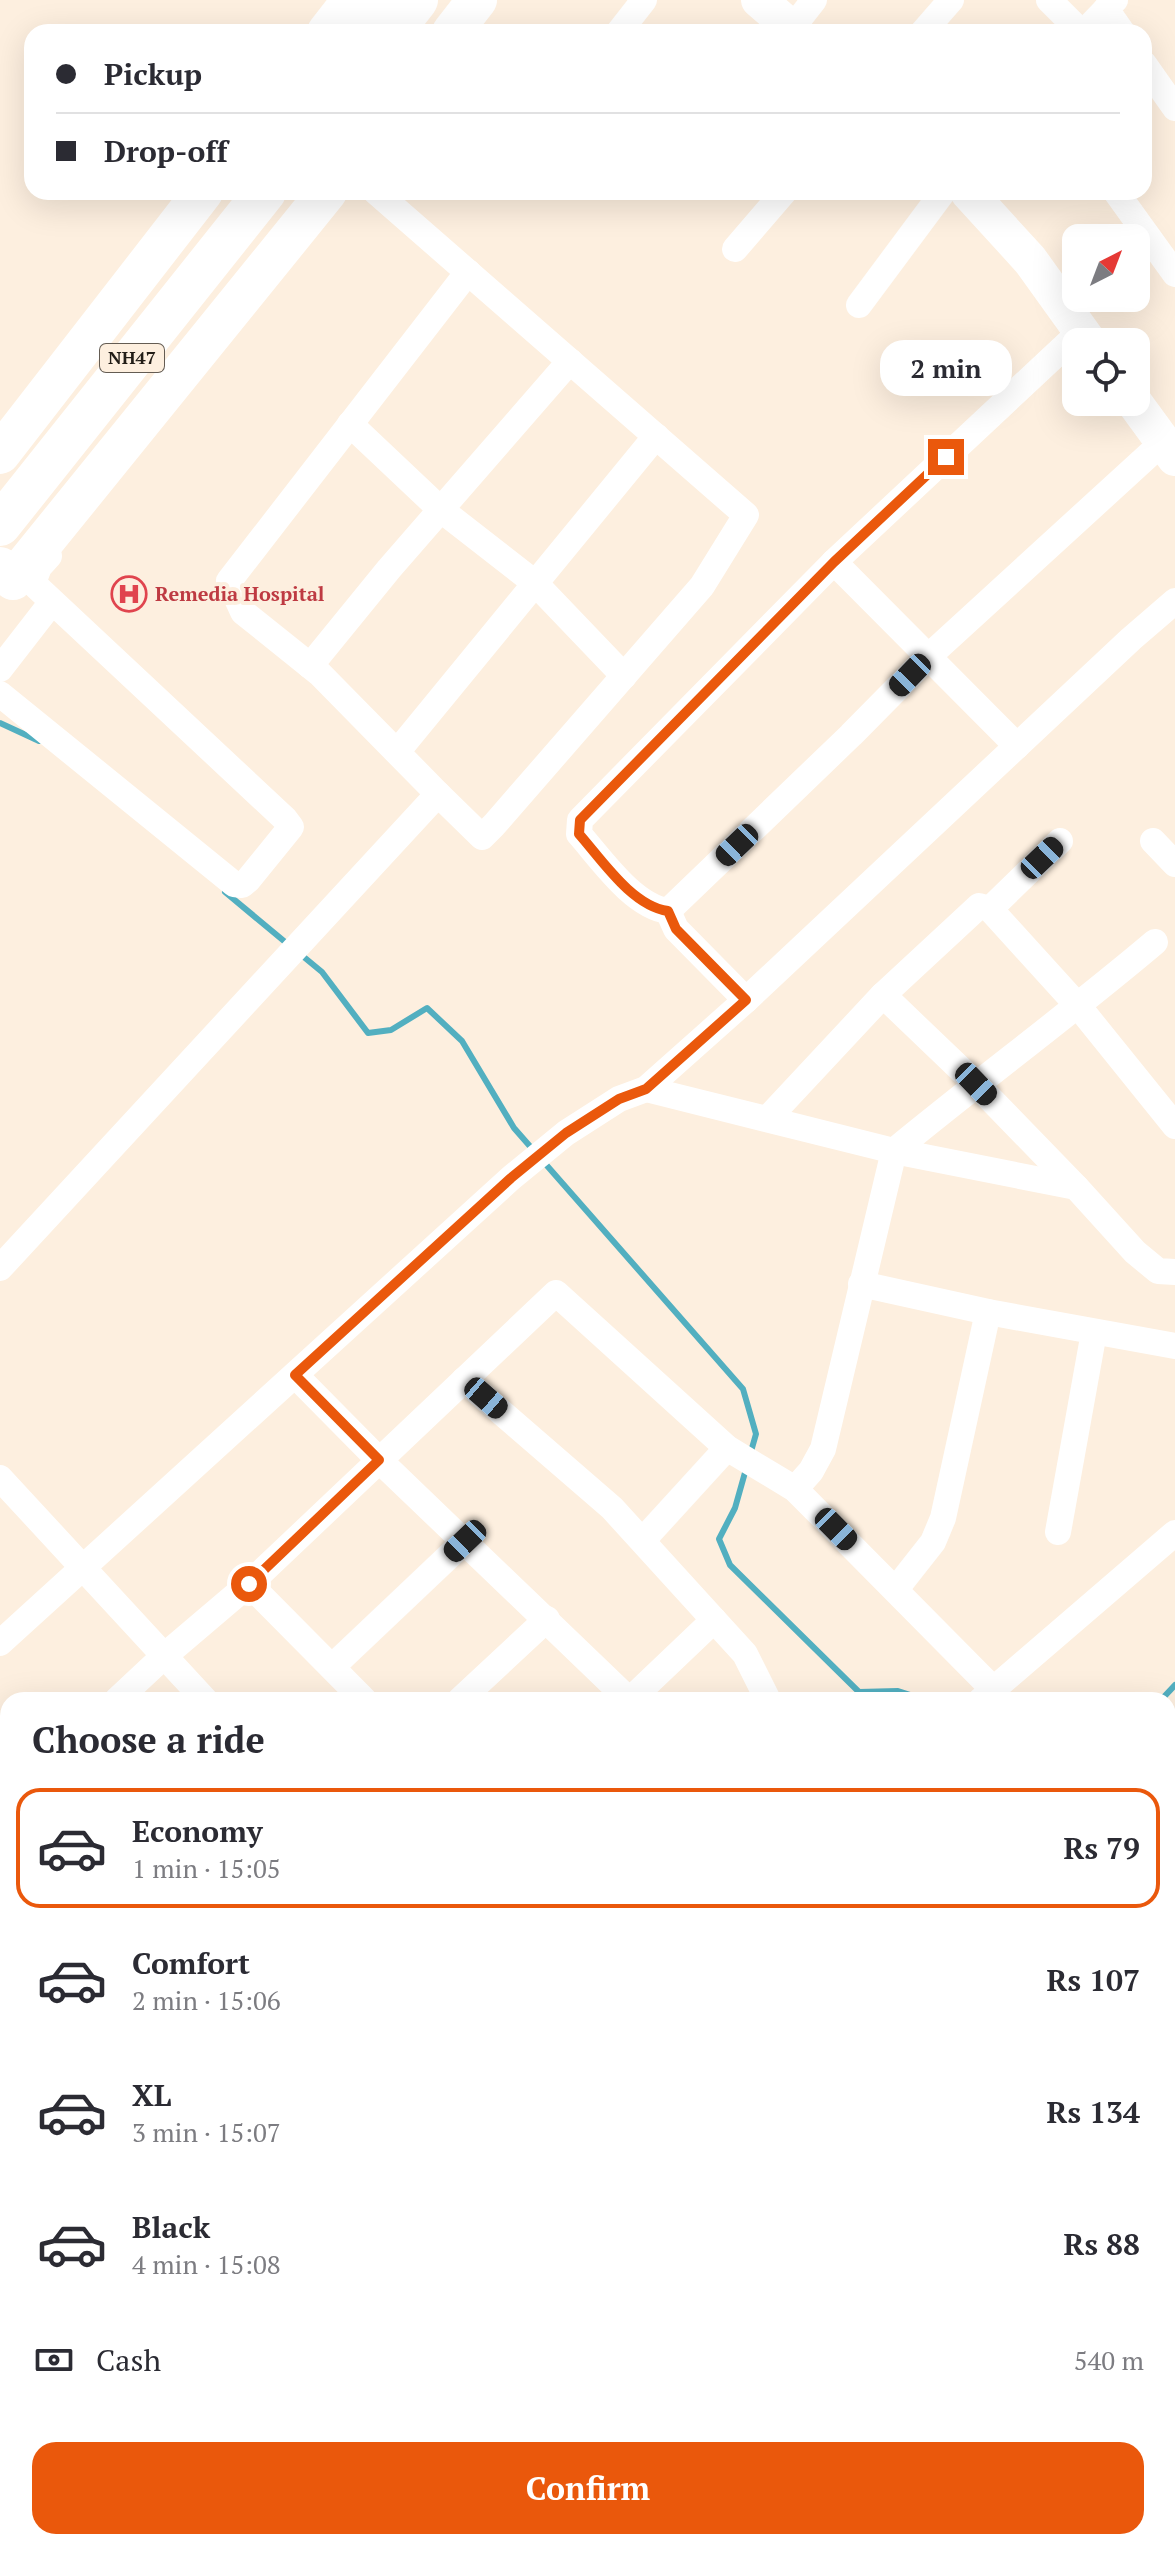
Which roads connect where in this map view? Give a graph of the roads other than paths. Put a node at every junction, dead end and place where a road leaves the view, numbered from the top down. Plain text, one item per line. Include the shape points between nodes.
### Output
1 (352, 0) edge
2 (381, 0) edge
3 (417, 0) edge
4 (477, 0) edge
5 (644, 0) edge
6 (759, 0) edge
7 (814, 0) edge
8 (951, 0) edge
9 (1049, 0) edge
10 (1110, 5) edge
11 (333, 24) edge
12 (362, 24) edge
13 (398, 24) edge
14 (458, 24) edge
15 (625, 24) edge
16 (785, 24) edge
17 (797, 24) edge
18 (930, 24) edge
19 (1074, 24) edge
20 (1091, 24) edge
21 (1118, 24) edge
22 (1152, 75) edge
23 (1175, 108) edge
24 (197, 200) edge
25 (222, 200) edge
26 (259, 200) edge
27 (321, 200) edge
28 (385, 200) edge
29 (777, 200) edge
30 (937, 200) edge
31 (975, 200) edge
32 (1122, 200) edge
33 (735, 249) dead end
34 (468, 272) junction
35 (1175, 274) edge
36 (859, 305) dead end
37 (1079, 328) edge
38 (1062, 358) edge
39 (570, 361) junction
40 (1144, 416) edge
41 (350, 424) junction
42 (656, 436) junction
43 (1169, 450) edge
44 (0, 454) edge
45 (102, 470) junction
46 (0, 478) edge
47 (440, 509) junction
48 (0, 525) edge
49 (834, 562) junction
50 (0, 567) edge
51 (535, 583) junction
52 (1175, 601) edge
53 (52, 602) junction
54 (929, 656) junction
55 (310, 666) junction
56 (0, 669) edge
57 (624, 676) junction
58 (0, 694) edge
59 (1017, 746) junction
60 (397, 752) junction
61 (438, 794) junction
62 (1060, 841) dead end
63 (1153, 841) dead end
64 (1175, 864) edge
65 (990, 909) junction
66 (668, 911) junction
67 (1155, 942) dead end
68 (883, 995) junction
69 (746, 1000) junction
70 (1079, 1007) junction
71 (976, 1084) junction
72 (646, 1089) junction
73 (1172, 1117) edge
74 (768, 1118) junction
75 (894, 1151) junction
76 (1076, 1187) junction
77 (0, 1268) edge
78 (1175, 1272) edge
79 (861, 1284) junction
80 (988, 1312) junction
81 (1094, 1332) junction
82 (1175, 1346) edge
83 (295, 1375) junction
84 (464, 1380) junction
85 (727, 1448) junction
86 (379, 1460) junction
87 (0, 1478) edge
88 (785, 1483) junction
89 (1058, 1532) dead end
90 (1175, 1533) edge
91 (643, 1540) junction
92 (465, 1541) junction
93 (82, 1568) junction
94 (249, 1584) junction
95 (896, 1589) junction
96 (547, 1619) junction
97 (714, 1620) junction
98 (0, 1643) edge
99 (163, 1657) junction
100 (332, 1667) junction
101 (126, 1692) edge
102 (197, 1692) edge
103 (356, 1692) edge
104 (469, 1692) edge
105 (622, 1692) edge
106 (638, 1692) edge
107 (764, 1692) edge
108 (985, 1692) edge
109 (989, 1692) edge

1 - 11 main road
2 - 12 highway
3 - 13 highway
4 - 14 main road
5 - 15 street
6 - 16 main road
7 - 17 street
8 - 18 street
9 - 19 street
10 - 20 street
10 - 21 street
22 - 23 street
24 - 44 main road
25 - 46 highway, NH47
26 - 48 highway, NH47
27 - 45 main road
28 - 34 street
29 - 33 street
30 - 36 street
31 - 37 main road via 1030,260
32 - 35 street
34 - 39 street
34 - 41 street
38 - 49 street
39 - 42 street
39 - 47 street
40 - 43 main road
41 - 47 street
41 - 55 street via 229,581 243,612
42 - 51 street
42 - 57 street via 746,515 702,586
43 - 54 street
45 - 50 main road via 13,580
45 - 53 street via 91,507 34,577 33,583
47 - 51 street
47 - 55 street
49 - 54 street
49 - 66 street via 580,820 579,834 641,902
51 - 57 street
51 - 60 street
52 - 59 street
53 - 56 street
53 - 58 street via 291,827 248,880 234,884
54 - 59 street
54 - 66 street
55 - 60 street
57 - 61 street via 482,837
59 - 69 street
60 - 61 street
61 - 77 street
62 - 65 street
63 - 64 street
65 - 68 street via 979,906
65 - 70 street
66 - 69 street via 676,929
67 - 70 street
68 - 71 street
68 - 74 street
69 - 72 street
70 - 71 street
70 - 73 street
71 - 75 street
71 - 76 street
72 - 74 street
72 - 83 street via 619,1099 566,1133
74 - 75 street
75 - 76 street
75 - 79 street
76 - 78 street via 1135,1252 1158,1271
79 - 80 street
79 - 88 street via 823,1449 811,1471
80 - 81 street
80 - 95 street via 943,1518 933,1542
81 - 82 street
81 - 89 street
83 - 86 street
83 - 93 street
84 - 85 street via 556,1293
84 - 86 street
84 - 91 street
85 - 88 street
85 - 91 street
86 - 92 street
86 - 94 street
87 - 93 street
88 - 95 street
90 - 109 street
91 - 97 street
92 - 96 street
92 - 100 street
93 - 98 street
93 - 99 street
94 - 99 street
94 - 100 street
95 - 108 street
96 - 104 street
96 - 105 street
97 - 106 street
97 - 107 street via 745,1654
99 - 101 street
99 - 102 street
100 - 103 street

